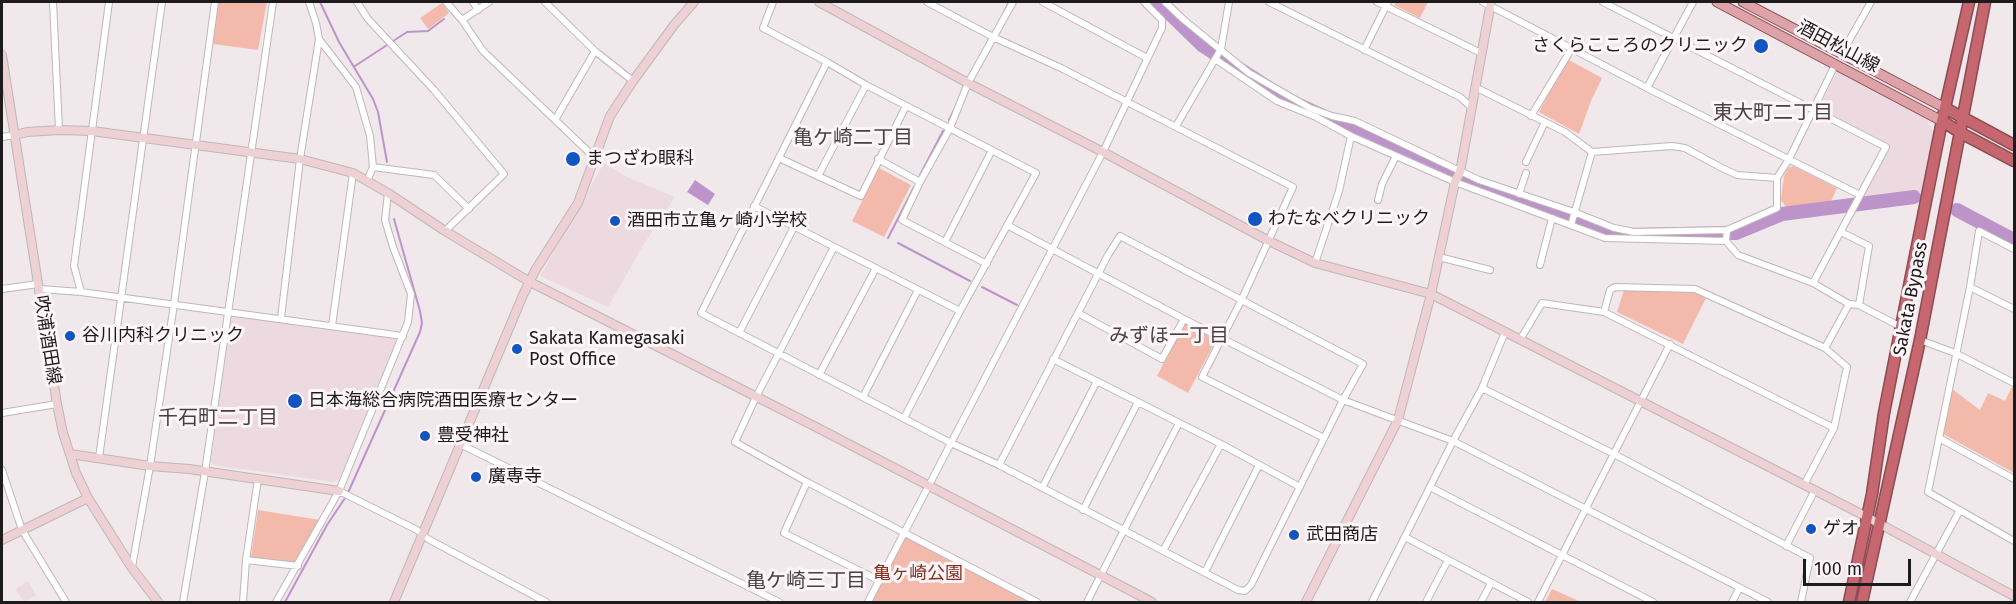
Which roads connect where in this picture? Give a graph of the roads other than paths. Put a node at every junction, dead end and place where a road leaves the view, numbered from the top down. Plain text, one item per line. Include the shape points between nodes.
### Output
1 (53, 2) edge
2 (109, 2) edge
3 (162, 2) edge
4 (215, 2) edge
5 (273, 2) edge
6 (309, 2) edge
7 (357, 2) edge
8 (446, 2) edge
9 (473, 2) edge
10 (489, 2) edge
11 (545, 2) edge
12 (694, 2) edge
13 (773, 2) edge
14 (819, 2) edge
15 (927, 2) edge
16 (1013, 2) edge
17 (1043, 2) edge
18 (1144, 2) edge
19 (1165, 2) edge
20 (1229, 2) edge
21 (1269, 2) edge
22 (1377, 2) edge
23 (1603, 2) edge
24 (1693, 2) edge
25 (1717, 2) edge
26 (1743, 2) edge
27 (1871, 2) edge
28 (1969, 2) edge
29 (1985, 2) edge
30 (1488, 3) edge
31 (1387, 4) edge
32 (478, 10) junction
33 (462, 20) junction
34 (993, 37) junction
35 (319, 39) junction
36 (1674, 39) junction
37 (1572, 48) junction
38 (1221, 49) junction
39 (1364, 50) junction
40 (595, 51) junction
41 (1481, 53) junction
42 (1842, 53) junction
43 (2, 55) edge
44 (1147, 58) junction
45 (1215, 59) junction
46 (827, 62) junction
47 (1835, 64) junction
48 (633, 81) junction
49 (968, 84) junction
50 (866, 85) junction
51 (1475, 87) junction
52 (1647, 88) junction
53 (1126, 102) junction
54 (906, 106) junction
55 (1471, 107) junction
56 (1945, 108) junction
57 (1814, 110) junction
58 (1531, 116) junction
59 (1964, 118) junction
60 (555, 120) junction
61 (1942, 121) junction
62 (1545, 122) junction
63 (1176, 126) junction
64 (950, 128) junction
65 (59, 130) junction
66 (92, 131) junction
67 (1961, 133) junction
68 (15, 135) junction
69 (1351, 135) junction
70 (2, 137) edge
71 (143, 138) junction
72 (196, 145) junction
73 (2014, 145) edge
74 (992, 150) junction
75 (1102, 152) junction
76 (1592, 152) junction
77 (250, 153) junction
78 (1396, 156) junction
79 (595, 158) junction
80 (779, 158) junction
81 (300, 159) junction
82 (878, 159) junction
83 (1789, 159) junction
84 (2014, 161) edge
85 (1526, 162) dead end
86 (373, 167) junction
87 (1460, 172) junction
88 (352, 173) junction
89 (1526, 173) dead end
90 (818, 176) junction
91 (1777, 178) junction
92 (368, 181) junction
93 (920, 182) junction
94 (1455, 182) junction
95 (388, 193) junction
96 (1519, 194) junction
97 (1858, 198) junction
98 (1378, 200) dead end
99 (754, 206) junction
100 (469, 209) junction
101 (1574, 212) junction
102 (1552, 218) junction
103 (1007, 225) junction
104 (1571, 225) junction
105 (794, 227) junction
106 (1727, 230) junction
107 (445, 231) junction
108 (1841, 232) junction
109 (1269, 241) junction
110 (1726, 241) junction
111 (945, 242) junction
112 (834, 247) junction
113 (1051, 248) junction
114 (2014, 249) edge
115 (1439, 257) junction
116 (1315, 263) junction
117 (987, 264) junction
118 (1540, 265) dead end
119 (876, 268) junction
120 (1490, 270) dead end
121 (1099, 274) junction
122 (530, 282) junction
123 (1813, 283) junction
124 (39, 286) junction
125 (1970, 286) junction
126 (2, 289) edge
127 (918, 290) junction
128 (81, 292) junction
129 (1431, 294) junction
130 (120, 297) junction
131 (1242, 299) junction
132 (174, 304) junction
133 (1850, 304) junction
134 (1859, 305) junction
135 (2014, 309) edge
136 (960, 311) junction
137 (227, 312) junction
138 (1604, 312) junction
139 (1078, 313) junction
140 (281, 318) junction
141 (1184, 319) junction
142 (332, 326) junction
143 (1901, 327) junction
144 (1505, 332) junction
145 (739, 333) junction
146 (404, 336) junction
147 (1221, 338) junction
148 (1520, 340) junction
149 (1920, 340) junction
150 (1670, 344) junction
151 (1825, 348) junction
152 (778, 353) junction
153 (1955, 353) junction
154 (1053, 359) junction
155 (819, 375) junction
156 (1096, 381) junction
157 (2014, 383) edge
158 (1482, 388) junction
159 (756, 397) junction
160 (863, 397) junction
161 (1343, 399) junction
162 (1641, 401) junction
163 (1138, 402) junction
164 (57, 404) junction
165 (2, 413) edge
166 (904, 418) junction
167 (1398, 420) junction
168 (1179, 423) junction
169 (1834, 428) junction
170 (1324, 438) junction
171 (1939, 438) junction
172 (1453, 441) junction
173 (951, 443) junction
174 (460, 444) junction
175 (1221, 444) junction
176 (70, 454) junction
177 (1614, 454) junction
178 (99, 458) junction
179 (999, 465) junction
180 (1259, 465) junction
181 (150, 466) junction
182 (2, 470) edge
183 (205, 472) junction
184 (258, 479) junction
185 (2014, 479) edge
186 (807, 482) junction
187 (1804, 485) junction
188 (929, 486) junction
189 (1300, 487) junction
190 (1430, 487) junction
191 (1042, 488) junction
192 (1815, 490) junction
193 (339, 491) junction
194 (88, 498) junction
195 (1083, 510) junction
196 (1586, 510) junction
197 (1960, 510) junction
198 (1867, 517) junction
199 (1878, 523) junction
200 (22, 530) junction
201 (1125, 530) junction
202 (905, 532) junction
203 (422, 534) junction
204 (1405, 537) junction
205 (2, 540) edge
206 (2014, 541) edge
207 (1786, 546) junction
208 (1163, 551) junction
209 (1936, 554) junction
210 (1562, 556) junction
211 (246, 560) junction
212 (1448, 560) junction
213 (298, 566) junction
214 (132, 568) junction
215 (1205, 572) junction
216 (1101, 577) junction
217 (879, 581) junction
218 (1491, 583) junction
219 (1739, 589) junction
220 (2014, 596) edge
221 (1910, 602) edge
222 (66, 603) edge
223 (158, 603) edge
224 (183, 603) edge
225 (243, 603) edge
226 (276, 603) edge
227 (394, 603) edge
228 (546, 603) edge
229 (779, 603) edge
230 (868, 603) edge
231 (1037, 603) edge
232 (1087, 603) edge
233 (1152, 603) edge
234 (1306, 603) edge
235 (1372, 603) edge
236 (1426, 603) edge
237 (1481, 603) edge
238 (1528, 603) edge
239 (1538, 603) edge
240 (1653, 603) edge
241 (1732, 603) edge
242 (1768, 603) edge
243 (1801, 603) edge
244 (1849, 603) edge
245 (1862, 603) edge
246 (1918, 603) edge

1 - 65 street
2 - 66 street
3 - 71 street
4 - 72 street
5 - 77 street
6 - 35 street
7 - 100 street via 504,174
8 - 33 street
9 - 32 street
10 - 32 street
11 - 40 street
12 - 48 street
13 - 46 street via 763,27
14 - 49 street
15 - 34 street
16 - 34 street
17 - 44 street
18 - 44 street via 1162,20
19 - 38 street
20 - 38 street
21 - 39 street
22 - 31 street
23 - 36 street
24 - 36 street
25 - 47 main road, 酒田松山線
26 - 42 main road, 酒田松山線
27 - 42 street
28 - 56 highway, Sakata Bypass
29 - 59 highway, Sakata Bypass
30 - 37 street
30 - 41 street
31 - 39 street
31 - 41 street
32 - 33 street
33 - 60 street via 483,51
34 - 49 street
34 - 53 street
35 - 81 street
35 - 86 street via 356,87 370,136
36 - 52 street
36 - 57 street
37 - 52 street
37 - 58 street
38 - 45 street
38 - 87 street via 1249,73 1310,108 1355,121
39 - 55 street via 1460,97
40 - 48 street
40 - 60 street
41 - 51 street
42 - 56 main road, 酒田松山線
43 - 68 street, 吹浦酒田線
44 - 53 street
45 - 63 street
45 - 69 street via 1277,101
46 - 50 street
46 - 80 street
47 - 57 street
47 - 61 main road, 酒田松山線
48 - 79 street via 610,116
49 - 64 street
49 - 75 street
50 - 54 street
50 - 90 street
51 - 55 street
51 - 58 street
52 - 83 street
53 - 63 street
53 - 75 street
54 - 64 street
54 - 82 street
55 - 87 street
56 - 59 highway
56 - 61 highway, Sakata Bypass
57 - 83 street
57 - 97 street via 1886,147
58 - 62 street
59 - 67 highway, Sakata Bypass
59 - 73 highway
60 - 79 street
61 - 67 highway
61 - 143 highway, Sakata Bypass
62 - 76 street
62 - 85 street
63 - 109 street via 1293,187
64 - 74 street
64 - 93 street
65 - 66 street
65 - 68 street
66 - 71 street
66 - 128 street via 74,266
67 - 84 highway
67 - 149 highway, Sakata Bypass
68 - 70 street
68 - 124 street, 吹浦酒田線
69 - 78 street
69 - 116 street via 1339,191
71 - 72 street
71 - 130 street
72 - 77 street
72 - 132 street
74 - 103 street via 1036,173
74 - 111 street
75 - 109 street
75 - 113 street
76 - 91 street via 1672,146 1685,148 1737,175
76 - 101 street
77 - 81 street
77 - 137 street
78 - 94 street
78 - 98 street
79 - 122 street via 578,203
80 - 90 street
80 - 99 street
81 - 88 street
81 - 140 street
82 - 90 street via 861,196
82 - 93 street
83 - 91 street
83 - 97 street
86 - 92 street
86 - 100 street via 434,176
87 - 94 street
87 - 96 street
88 - 92 street
88 - 142 street
89 - 96 street
91 - 106 street via 1777,208
92 - 95 street
93 - 111 street via 902,220
94 - 102 street
94 - 115 street
95 - 107 street
95 - 146 street via 385,220 411,294
96 - 101 street
97 - 108 street
99 - 105 street
99 - 145 street via 701,313
100 - 107 street
101 - 104 street
101 - 106 street via 1634,232
102 - 104 street
102 - 118 street
103 - 113 street
103 - 117 street
104 - 110 street via 1605,238
105 - 112 street
105 - 145 street
106 - 110 street
107 - 122 street
108 - 123 street
108 - 134 street via 1869,246
109 - 116 street
109 - 131 street
110 - 123 street via 1738,255
111 - 117 street
112 - 119 street
112 - 152 street
113 - 121 street
113 - 173 street
114 - 125 street via 1979,231
115 - 120 street
115 - 129 street
116 - 129 street
117 - 136 street
119 - 127 street
119 - 155 street
121 - 131 street via 1120,236
121 - 139 street
121 - 141 street
122 - 159 street
122 - 174 street
123 - 133 street
124 - 126 street
124 - 128 street
124 - 164 street, 吹浦酒田線
125 - 135 street
125 - 153 street
127 - 136 street
127 - 160 street
128 - 130 street
129 - 144 street
129 - 167 street
130 - 132 street
130 - 178 street
131 - 147 street
131 - 161 street via 1363,364
132 - 137 street
132 - 181 street
133 - 134 street
133 - 151 street
134 - 143 street
136 - 166 street
137 - 140 street
137 - 183 street
138 - 148 street via 1542,303
138 - 150 street
138 - 151 street via 1610,290 1615,287 1695,289
139 - 141 street via 1162,359
139 - 154 street
140 - 142 street
141 - 147 street
142 - 146 street
143 - 198 highway, Sakata Bypass
144 - 148 street
144 - 158 street
145 - 152 street
146 - 193 street
147 - 161 street
147 - 170 street via 1202,377
148 - 162 street
149 - 153 street
149 - 199 highway, Sakata Bypass
150 - 162 street
150 - 169 street
151 - 169 street via 1847,367
152 - 155 street
152 - 159 street
153 - 157 street
153 - 171 street
154 - 156 street
154 - 179 street
155 - 160 street
156 - 163 street
156 - 191 street
158 - 172 street
158 - 177 street
159 - 186 street via 735,442
159 - 188 street
160 - 166 street
161 - 167 street
161 - 170 street
162 - 177 street
162 - 187 street
163 - 168 street
163 - 195 street
164 - 165 street
164 - 176 street, 吹浦酒田線
166 - 173 street
167 - 172 street
167 - 234 street
168 - 175 street
168 - 201 street
169 - 187 street
170 - 189 street
171 - 185 street
171 - 197 street via 1928,492
172 - 190 street
172 - 196 street
173 - 179 street
173 - 188 street
174 - 203 street
174 - 229 street
175 - 180 street
175 - 208 street
176 - 178 street
176 - 194 street, 吹浦酒田線
177 - 196 street
177 - 207 street
178 - 181 street
179 - 191 street
180 - 189 street
180 - 215 street
181 - 183 street
181 - 214 street
182 - 200 street
183 - 184 street
183 - 224 street
184 - 193 street
184 - 211 street
186 - 202 street
186 - 217 street via 784,533
187 - 192 street
188 - 202 street
188 - 216 street
189 - 215 street via 1245,591
190 - 204 street
190 - 210 street
191 - 195 street
192 - 198 street
192 - 207 street
193 - 203 street
193 - 213 street
194 - 200 street
194 - 214 street, 吹浦酒田線
195 - 201 street
196 - 210 street
196 - 219 street
197 - 206 street
197 - 209 street
198 - 199 street
198 - 244 highway, Sakata Bypass
199 - 209 street
199 - 245 highway, Sakata Bypass
200 - 205 street
200 - 222 street
201 - 208 street
201 - 216 street
202 - 217 street
202 - 231 street
203 - 227 street
203 - 228 street
204 - 212 street
204 - 235 street
207 - 243 street via 1810,558
208 - 215 street
209 - 220 street
209 - 221 street
210 - 239 street
210 - 240 street
211 - 213 street
211 - 225 street
212 - 218 street
212 - 236 street
213 - 226 street
214 - 223 street, 吹浦酒田線
216 - 232 street
216 - 233 street
217 - 230 street
218 - 237 street
218 - 238 street
219 - 241 street
219 - 242 street
221 - 246 street

